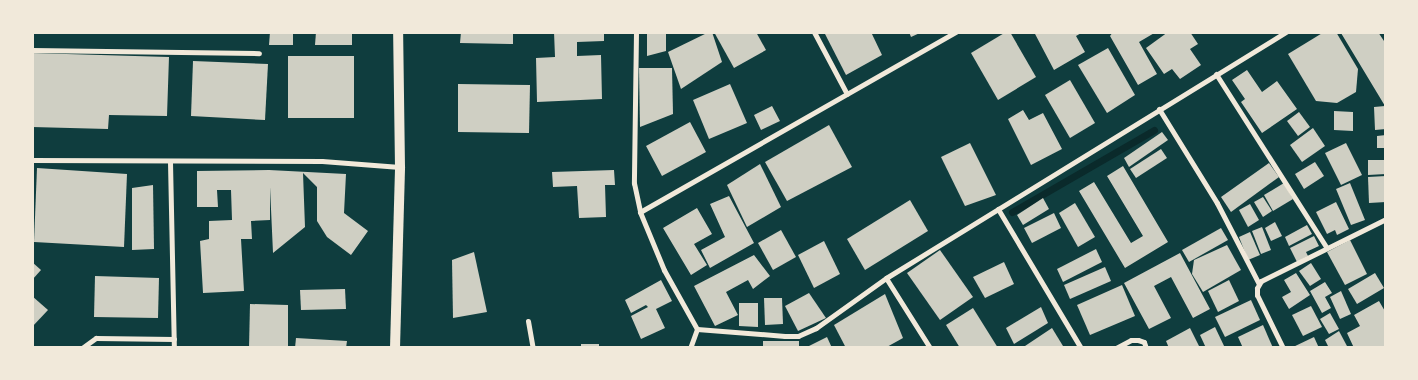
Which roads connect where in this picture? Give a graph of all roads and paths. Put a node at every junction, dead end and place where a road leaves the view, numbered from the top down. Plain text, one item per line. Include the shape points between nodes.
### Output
1 (398, 32) edge
2 (636, 32) edge
3 (814, 32) edge
4 (956, 32) edge
5 (1286, 32) edge
6 (32, 50) edge
7 (259, 53) dead end
8 (1216, 74) junction
9 (847, 94) junction
10 (1158, 109) junction
11 (32, 160) edge
12 (170, 162) junction
13 (400, 167) junction
14 (998, 209) junction
15 (640, 212) junction
16 (1386, 219) edge
17 (1327, 248) junction
18 (886, 278) junction
19 (1259, 284) junction
20 (528, 321) dead end
21 (696, 329) junction
22 (174, 339) junction
23 (82, 348) edge
24 (174, 348) edge
25 (395, 348) edge
26 (533, 348) edge
27 (690, 348) edge
28 (930, 348) edge
29 (1080, 348) edge
30 (1116, 348) edge
31 (1146, 348) edge
32 (1283, 348) edge

1 - 13 main road
2 - 15 street via 634,184
3 - 9 street
4 - 9 street
5 - 8 street
6 - 7 street
8 - 10 street
8 - 17 street
9 - 15 street
10 - 14 street
10 - 19 street via 1217,203
11 - 12 street
12 - 13 street via 322,161
12 - 22 street
13 - 25 main road
14 - 18 street
14 - 29 street
15 - 21 street via 664,270
16 - 17 street
17 - 19 street
18 - 21 street via 816,328 798,336
18 - 28 street
19 - 32 street via 1257,295
20 - 26 street
21 - 27 street
22 - 23 street via 96,338
22 - 24 street
30 - 31 street via 1131,340 1144,342

